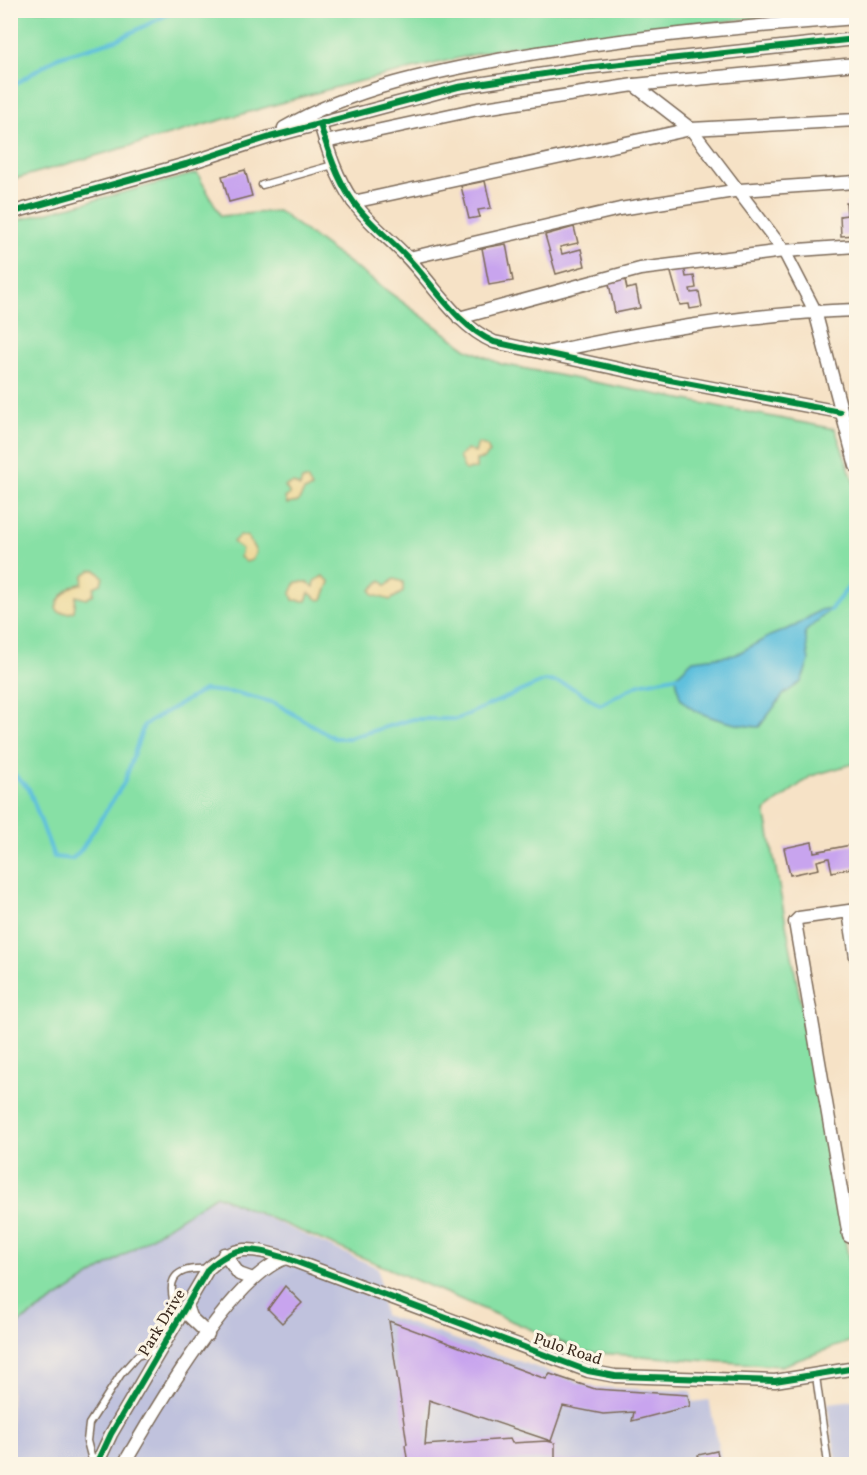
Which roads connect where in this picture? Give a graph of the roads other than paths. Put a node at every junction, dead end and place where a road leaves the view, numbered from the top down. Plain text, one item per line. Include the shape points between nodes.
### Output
1 (856, 18) edge
2 (856, 39) edge
3 (638, 40) junction
4 (638, 62) junction
5 (856, 64) edge
6 (634, 85) junction
7 (856, 120) edge
8 (320, 124) junction
9 (691, 129) junction
10 (270, 137) junction
11 (325, 142) junction
12 (334, 165) junction
13 (856, 182) edge
14 (262, 185) dead end
15 (740, 190) junction
16 (353, 202) junction
17 (10, 213) edge
18 (856, 246) edge
19 (784, 251) junction
20 (409, 258) junction
21 (856, 310) edge
22 (815, 311) junction
23 (459, 318) junction
24 (546, 353) junction
25 (840, 412) junction
26 (856, 466) edge
27 (853, 911) edge
28 (856, 957) edge
29 (856, 1239) edge
30 (224, 1254) junction
31 (286, 1258) junction
32 (208, 1269) junction
33 (253, 1279) junction
34 (182, 1310) junction
35 (208, 1334) junction
36 (160, 1349) junction
37 (856, 1368) edge
38 (816, 1376) junction
39 (95, 1464) edge
40 (124, 1464) edge
41 (828, 1464) edge

1 - 3 street
2 - 4 street
3 - 4 street
3 - 10 street via 467,66 384,86 306,116
4 - 8 street via 458,87
5 - 6 street
6 - 9 street
6 - 11 street via 478,109
7 - 9 street
8 - 10 street
8 - 11 street
9 - 15 street
9 - 16 street
10 - 17 street
11 - 12 street
12 - 14 lane
12 - 16 street
13 - 15 street
15 - 19 street
15 - 20 street via 620,209
16 - 20 street
18 - 19 street
19 - 22 street
19 - 23 street via 640,269
20 - 23 street
21 - 22 street
22 - 24 street via 650,331
22 - 25 street
23 - 24 street via 494,342
24 - 25 street
25 - 26 street
27 - 28 street
27 - 29 street via 799,918 795,922 849,1236
30 - 31 street via 238,1249 257,1250
30 - 32 street, Park Drive
30 - 33 street via 239,1274
31 - 33 street via 271,1263
31 - 38 street, Pulo Road via 588,1371 615,1376 775,1381
32 - 34 street, Park Drive
32 - 34 lane via 190,1268 170,1284 171,1295
33 - 35 street
34 - 35 street, Park Drive
34 - 36 street, Park Drive
35 - 40 street via 163,1396
36 - 39 street, Park Drive
36 - 39 lane via 137,1356 89,1424 87,1442
37 - 38 street, Pulo Road
38 - 41 lane

